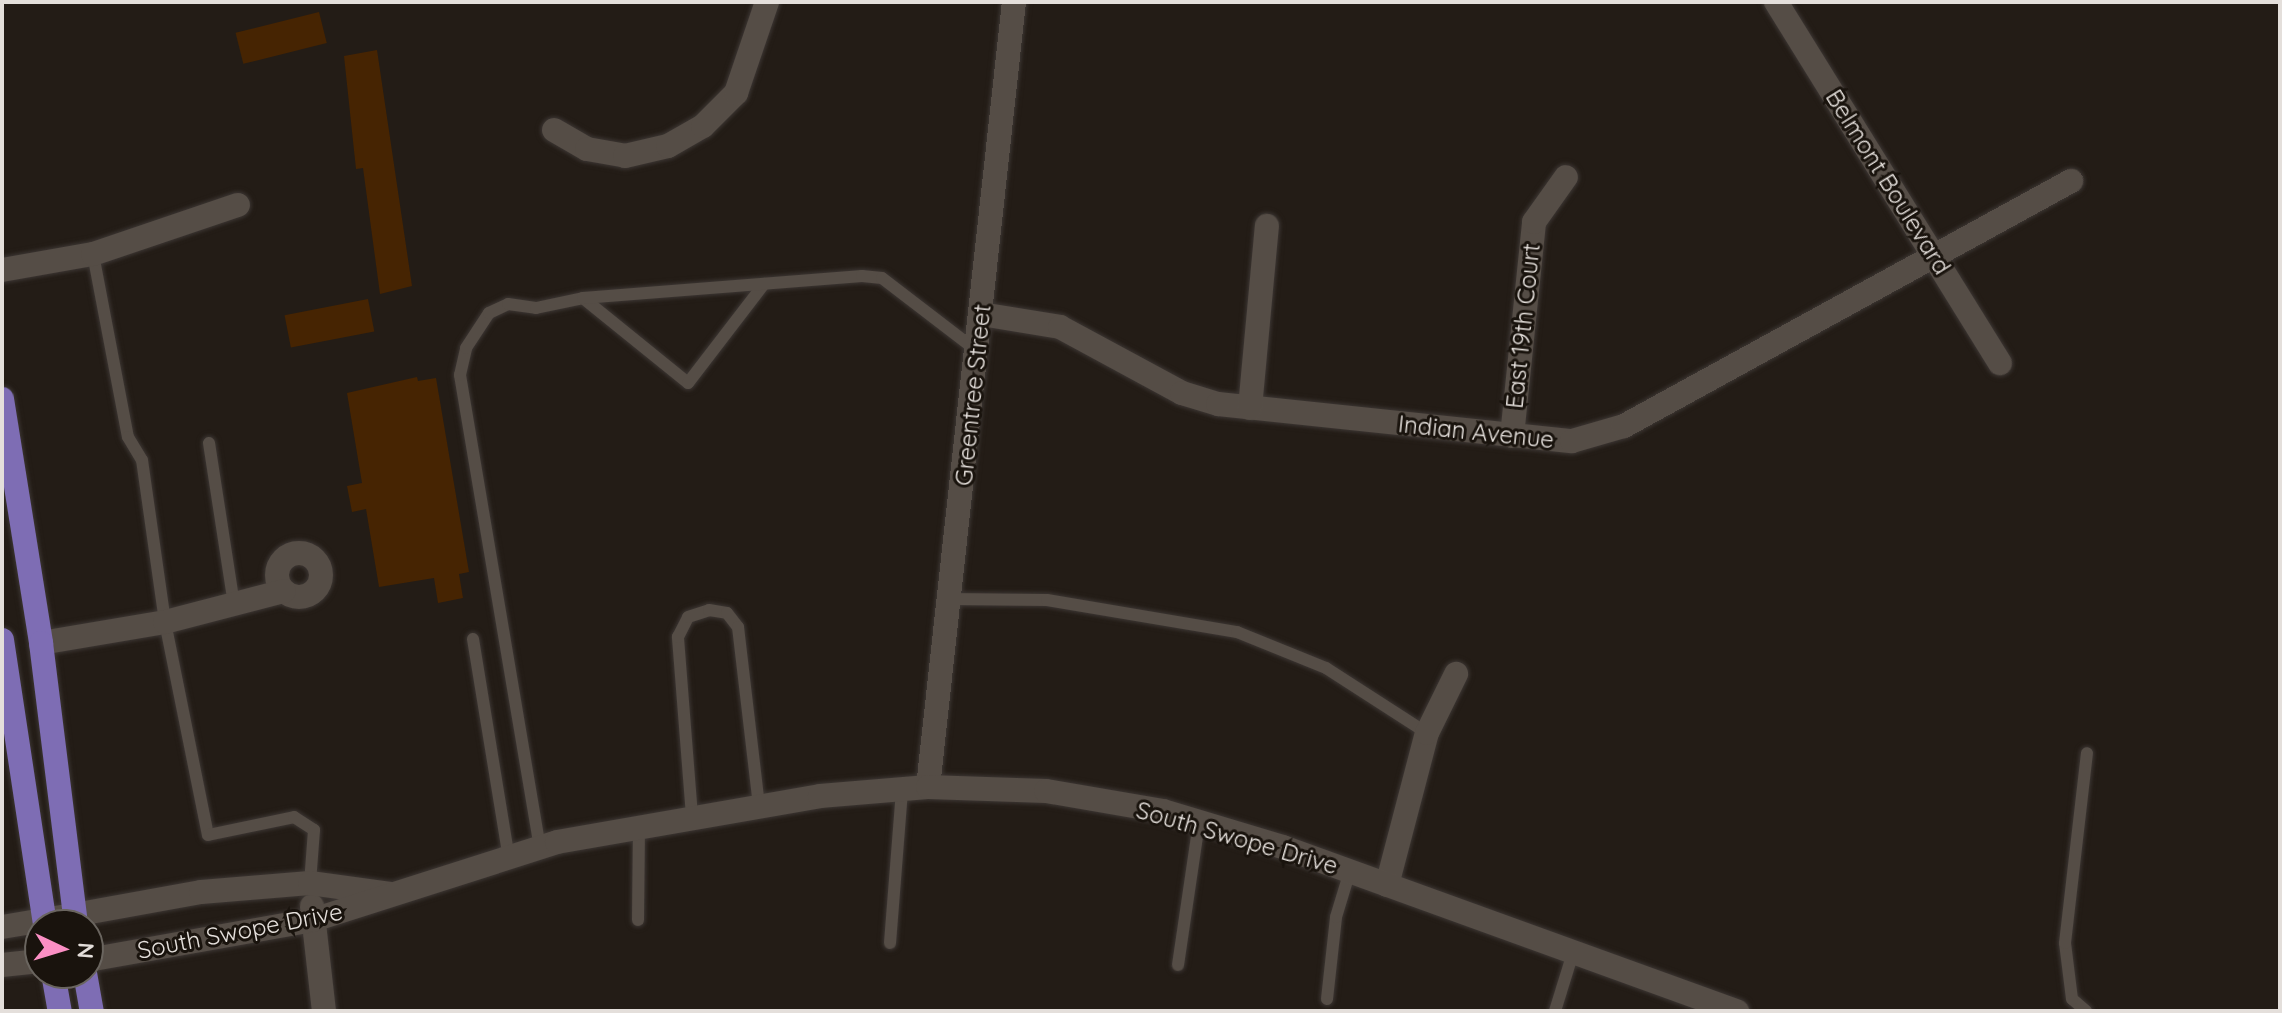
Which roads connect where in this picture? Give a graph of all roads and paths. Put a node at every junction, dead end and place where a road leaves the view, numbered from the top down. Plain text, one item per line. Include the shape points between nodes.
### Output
1 (767, 2) edge
2 (1014, 2) edge
3 (1776, 2) edge
4 (554, 130) dead end
5 (1566, 177) dead end
6 (2071, 181) dead end
7 (238, 205) dead end
8 (1267, 226) dead end
9 (93, 254) junction
10 (1934, 257) junction
11 (2, 270) edge
12 (764, 284) junction
13 (583, 298) junction
14 (981, 314) junction
15 (977, 351) junction
16 (2000, 363) dead end
17 (2, 399) edge
18 (1250, 408) junction
19 (1512, 436) junction
20 (209, 443) dead end
21 (284, 591) dead end
22 (947, 599) junction
23 (234, 604) junction
24 (165, 622) junction
25 (473, 639) dead end
26 (2, 640) edge
27 (41, 643) junction
28 (1456, 674) dead end
29 (1427, 733) junction
30 (2087, 753) dead end
31 (928, 787) junction
32 (902, 789) junction
33 (759, 805) junction
34 (692, 816) junction
35 (1199, 822) junction
36 (639, 826) junction
37 (540, 848) junction
38 (509, 859) junction
39 (1350, 871) junction
40 (310, 883) junction
41 (1387, 885) junction
42 (390, 894) junction
43 (43, 909) edge
44 (74, 909) edge
45 (104, 914) edge
46 (313, 920) junction
47 (638, 920) dead end
48 (24, 924) edge
49 (2, 927) edge
50 (890, 943) dead end
51 (1573, 953) junction
52 (104, 957) edge
53 (24, 963) edge
54 (2, 965) edge
55 (1178, 965) dead end
56 (56, 989) edge
57 (88, 989) edge
58 (1327, 999) dead end
59 (60, 1011) edge
60 (92, 1011) edge
61 (315, 1011) edge
62 (324, 1011) edge
63 (1555, 1011) edge
64 (1737, 1011) edge
65 (2086, 1011) edge

1 - 4 street via 736,93 703,126 668,146 625,156 587,149
2 - 14 street, Greentree Street
3 - 10 street, Belmont Boulevard
5 - 19 street, East 19th Court via 1534,222
6 - 10 street, Indian Avenue
7 - 9 street
8 - 18 street
9 - 11 street
9 - 24 lane via 128,437 142,460
10 - 16 street, Belmont Boulevard
10 - 19 street, Indian Avenue via 1624,426 1572,441
12 - 13 lane
12 - 13 lane via 688,383
12 - 15 lane via 882,278
13 - 37 lane via 536,308 508,304 489,313 466,348 460,375
14 - 15 street, Greentree Street
14 - 18 street, Indian Avenue via 1060,327 1182,393
15 - 22 street, Greentree Street
17 - 27 main road
18 - 19 street, Indian Avenue
20 - 23 lane
21 - 23 street
22 - 29 lane via 1047,600 1237,632 1326,668
22 - 31 street, Greentree Street
23 - 24 street
24 - 27 street
24 - 40 lane via 208,835 294,817 314,830
25 - 38 lane
26 - 43 main road
27 - 44 main road
28 - 29 street
29 - 41 street
30 - 65 lane via 2065,943 2072,999
31 - 32 street, South Swope Drive
31 - 35 street, South Swope Drive via 1046,791
32 - 33 street, South Swope Drive
32 - 50 lane
33 - 34 street, South Swope Drive
33 - 34 lane via 738,627 727,613 709,610 688,617 678,637
34 - 36 street, South Swope Drive
35 - 39 street, South Swope Drive
35 - 55 lane
36 - 37 street, South Swope Drive
36 - 47 lane
37 - 38 street, South Swope Drive
38 - 42 street, South Swope Drive
39 - 41 street, South Swope Drive
39 - 58 lane via 1336,917
40 - 42 street, South Swope Drive
40 - 45 street, South Swope Drive via 201,892
40 - 46 street
41 - 51 street, South Swope Drive
42 - 46 street, South Swope Drive
46 - 52 street, South Swope Drive
46 - 62 street
48 - 49 street, South Swope Drive
51 - 63 lane
51 - 64 street, South Swope Drive
53 - 54 street
56 - 59 main road
57 - 60 main road
61 - 62 street

